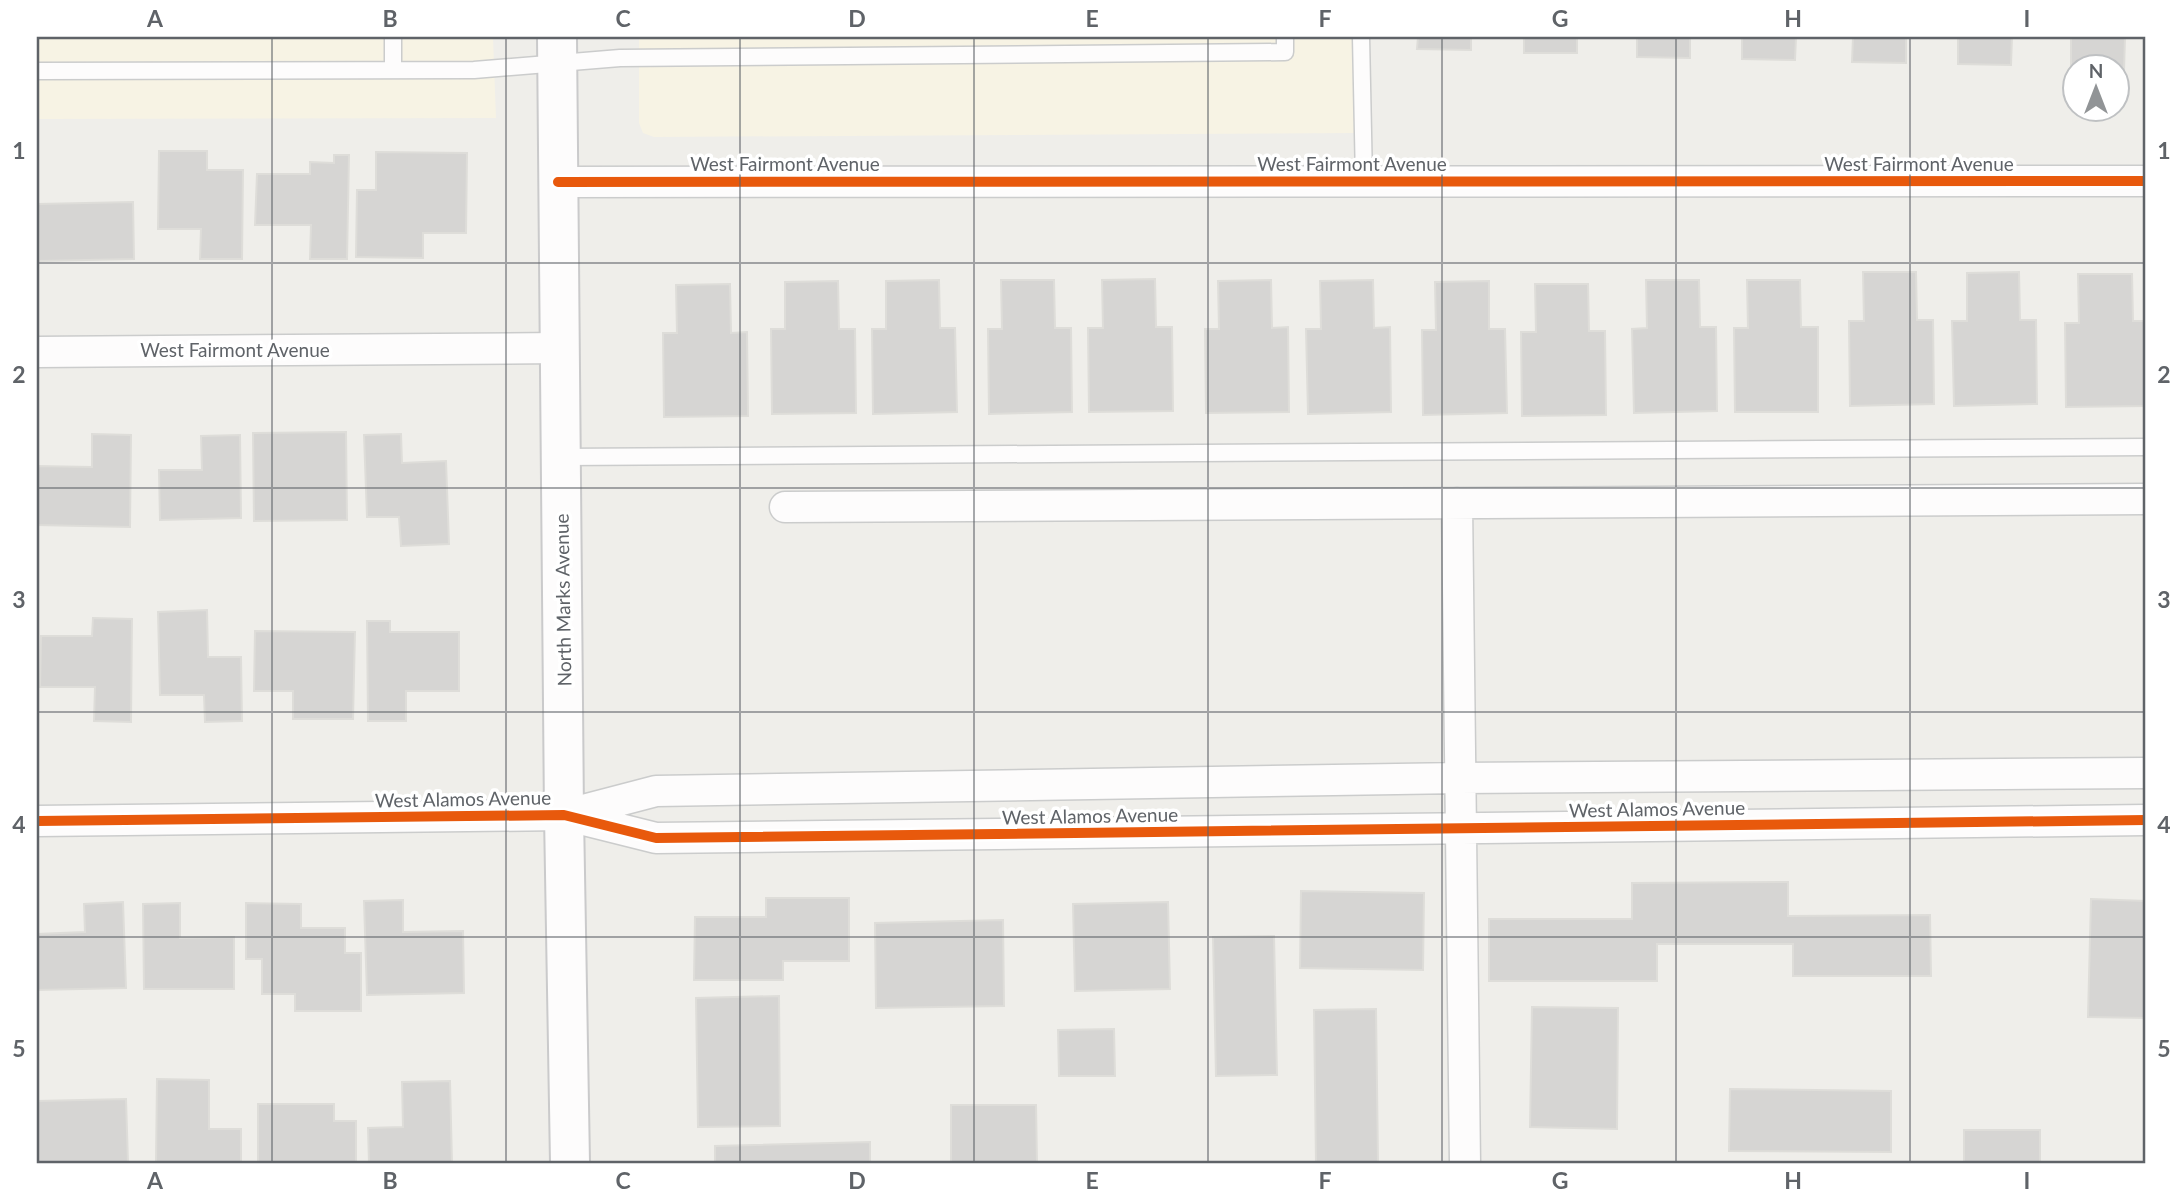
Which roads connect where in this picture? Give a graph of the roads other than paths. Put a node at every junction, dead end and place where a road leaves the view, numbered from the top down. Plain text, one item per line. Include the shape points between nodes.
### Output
1 (393, 37) edge
2 (1285, 37) edge
3 (1362, 37) edge
4 (557, 50) edge
5 (393, 70) junction
6 (37, 71) edge
7 (1364, 181) junction
8 (2146, 181) edge
9 (558, 182) junction
10 (560, 348) junction
11 (37, 352) edge
12 (2146, 447) edge
13 (561, 457) junction
14 (2146, 499) edge
15 (1457, 503) junction
16 (785, 507) dead end
17 (2146, 773) edge
18 (1460, 778) junction
19 (565, 816) junction
20 (2146, 820) edge
21 (37, 821) edge
22 (1461, 829) junction
23 (570, 1163) edge
24 (1465, 1163) edge

1 - 5 lane
2 - 4 lane via 1286,51 620,58
3 - 7 lane
4 - 5 lane via 474,71
4 - 9 main road, North Marks Avenue
5 - 6 lane
7 - 8 street, West Fairmont Avenue
7 - 9 street, West Fairmont Avenue
9 - 10 main road, North Marks Avenue
10 - 11 street, West Fairmont Avenue
10 - 13 main road, North Marks Avenue
12 - 13 lane
13 - 19 main road, North Marks Avenue
14 - 15 street
15 - 16 street
15 - 18 street
17 - 18 street, West Alamos Avenue
18 - 19 street, West Alamos Avenue via 656,791
18 - 22 street
19 - 21 street, West Alamos Avenue
19 - 22 street, West Alamos Avenue via 656,838
19 - 23 main road, North Marks Avenue
20 - 22 street, West Alamos Avenue
22 - 24 street

